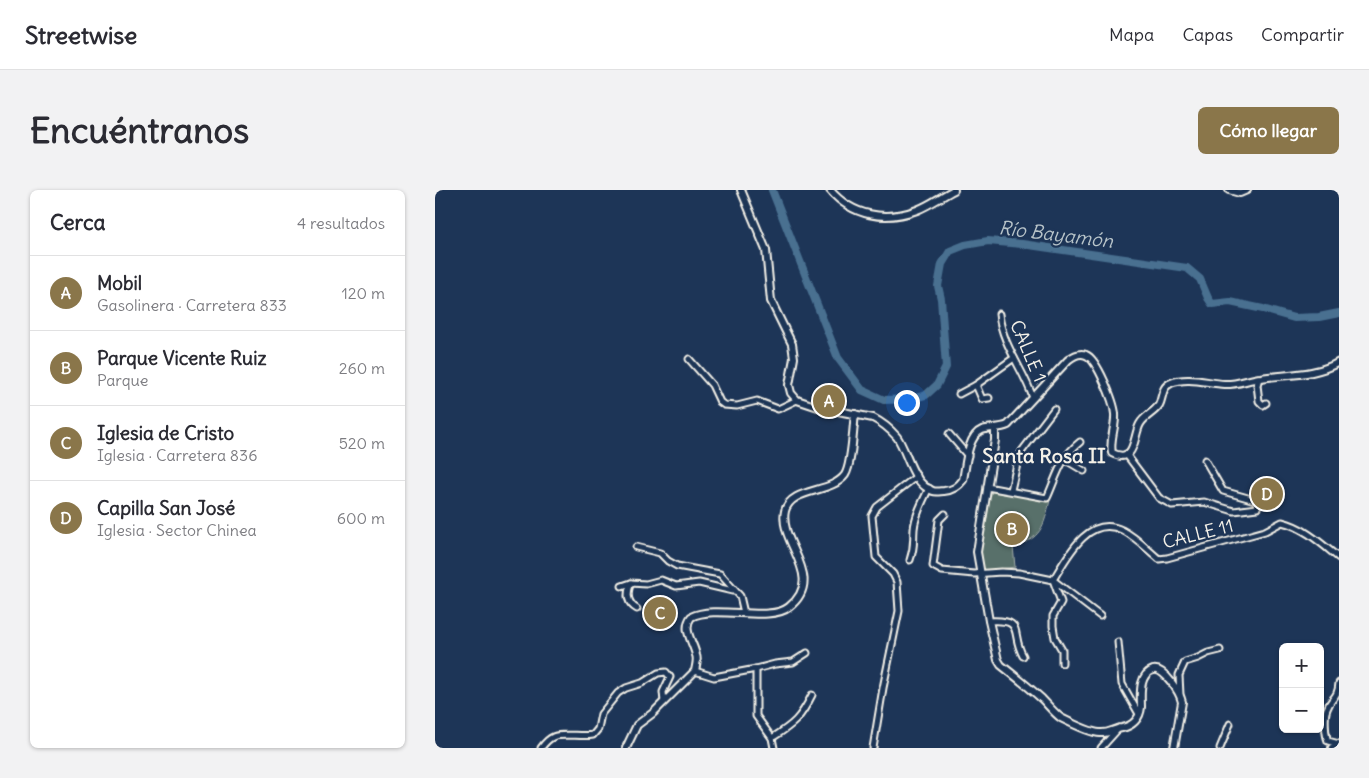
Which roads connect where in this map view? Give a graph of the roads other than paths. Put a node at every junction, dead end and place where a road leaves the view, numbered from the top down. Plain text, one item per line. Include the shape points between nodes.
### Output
1 (741, 190) edge
2 (830, 190) edge
3 (954, 190) edge
4 (1229, 190) edge
5 (1247, 190) edge
6 (999, 314) dead end
7 (1014, 358) junction
8 (689, 359) dead end
9 (1339, 362) edge
10 (1259, 378) junction
11 (975, 385) junction
12 (959, 394) dead end
13 (989, 398) dead end
14 (1033, 398) junction
15 (797, 400) junction
16 (1266, 403) dead end
17 (1054, 410) dead end
18 (844, 412) junction
19 (855, 414) junction
20 (867, 417) junction
21 (853, 429) junction
22 (995, 429) junction
23 (949, 434) dead end
24 (1080, 442) dead end
25 (1126, 454) junction
26 (968, 456) junction
27 (1064, 459) junction
28 (1205, 460) dead end
29 (1084, 471) dead end
30 (917, 476) junction
31 (987, 487) junction
32 (929, 488) junction
33 (1011, 490) junction
34 (945, 514) dead end
35 (636, 547) dead end
36 (1339, 558) edge
37 (910, 560) dead end
38 (980, 574) junction
39 (1053, 580) junction
40 (631, 583) junction
41 (622, 586) dead end
42 (734, 591) junction
43 (637, 609) dead end
44 (744, 613) junction
45 (1100, 616) dead end
46 (989, 621) junction
47 (1118, 642) dead end
48 (1220, 650) dead end
49 (807, 653) dead end
50 (1023, 656) dead end
51 (1062, 663) dead end
52 (756, 669) junction
53 (695, 671) junction
54 (1339, 683) edge
55 (812, 695) dead end
56 (1181, 696) junction
57 (664, 702) junction
58 (1139, 714) junction
59 (1231, 724) dead end
60 (1119, 728) junction
61 (772, 738) junction
62 (1175, 740) junction
63 (1339, 745) edge
64 (541, 748) edge
65 (627, 748) edge
66 (774, 748) edge
67 (873, 748) edge
68 (1101, 748) edge
69 (1174, 748) edge
70 (1179, 748) edge
71 (1219, 748) edge
72 (1332, 748) edge

1 - 15 street via 766,250 771,301 792,344 789,385
2 - 3 street via 838,200 857,211 878,217 900,216
4 - 5 street via 1240,193
6 - 7 street, CALLE 1 via 1000,325
7 - 11 street
7 - 14 street, CALLE 1
8 - 15 street via 712,385 724,405 737,406 757,401 778,408
9 - 10 street via 1316,372
10 - 16 street via 1259,401 1263,405
10 - 25 street via 1236,384 1193,380 1171,383 1164,388 1159,406 1141,422 1134,446
11 - 12 street
11 - 13 street via 982,399
14 - 22 street via 1013,421
14 - 25 street via 1068,360 1087,355 1095,363 1115,414 1112,453
15 - 18 street
17 - 33 street via 1022,451
18 - 19 street
18 - 21 street
19 - 20 street
19 - 21 street
20 - 21 street via 858,421
20 - 30 street via 881,422 898,439
21 - 44 street via 845,475 829,486 797,496 785,511 786,527 803,568 798,596 782,611
22 - 26 street via 975,434
22 - 31 street
23 - 26 street
24 - 27 street
25 - 28 street via 1159,498 1172,505 1204,502 1234,511 1257,508 1255,500 1223,491
26 - 32 street via 960,485 952,490 934,491
27 - 29 street
27 - 33 street via 1047,498
30 - 32 street
30 - 67 street via 877,507 872,516 876,557 897,582 899,604
31 - 33 street
31 - 38 street via 977,545
32 - 37 street via 913,528 915,548
34 - 38 street via 939,520 933,566 942,571
35 - 42 street via 660,553 677,566 720,574
36 - 39 street, CALLE 11 via 1314,537 1282,522 1259,533 1159,559 1128,534 1106,526 1084,536
38 - 39 street via 1019,573
38 - 46 street
39 - 45 street
39 - 51 street via 1061,602 1053,616 1053,626 1062,650
40 - 41 street
40 - 42 street via 647,584 661,580 676,586 699,583
40 - 43 street via 628,600
42 - 44 street via 740,596
44 - 53 street via 705,612 691,617 687,631 696,654
46 - 50 street via 1012,623
46 - 60 street via 995,655 1001,665 1060,717 1098,733
47 - 58 street via 1122,684
48 - 56 street via 1185,662 1179,675
49 - 52 street via 793,662
52 - 53 street via 714,677
52 - 61 street via 756,716
53 - 57 street
54 - 63 street via 1338,694 1327,708 1325,735 1328,742
55 - 61 street via 794,724
56 - 58 street via 1160,671 1150,671 1141,684
56 - 62 street
57 - 64 street via 663,692 670,677 666,672 618,693 601,714 599,730 593,735 558,735
57 - 65 street via 637,724
58 - 60 street via 1130,726
59 - 71 street
60 - 68 street
61 - 66 street
62 - 69 street
62 - 70 street
63 - 72 street

